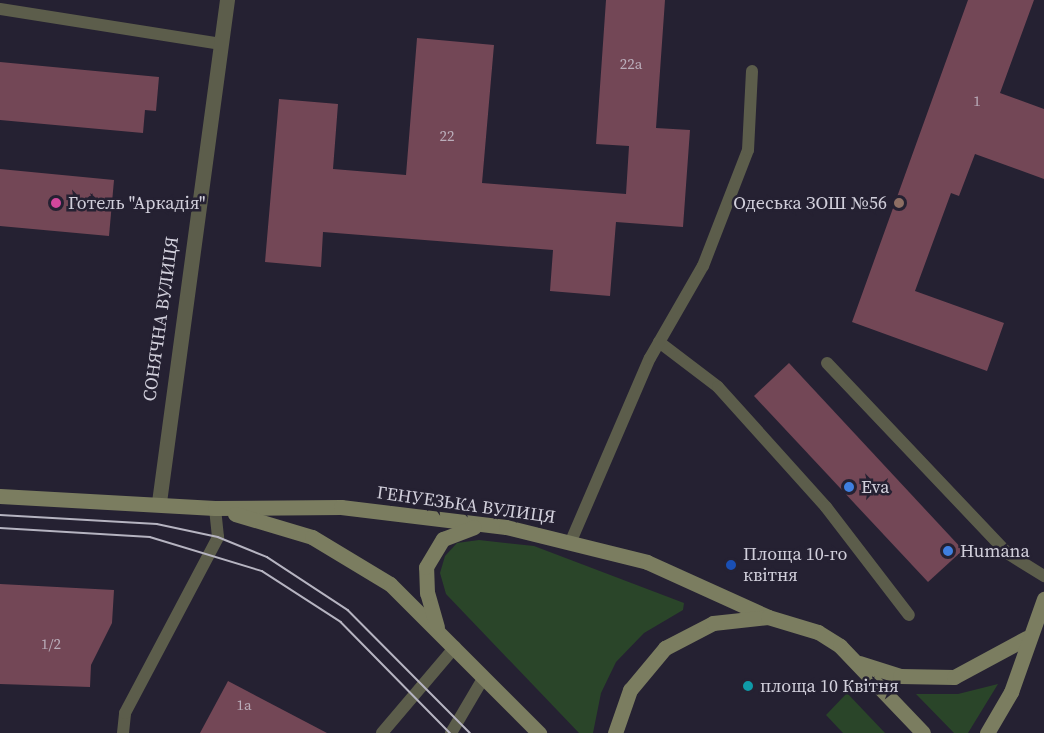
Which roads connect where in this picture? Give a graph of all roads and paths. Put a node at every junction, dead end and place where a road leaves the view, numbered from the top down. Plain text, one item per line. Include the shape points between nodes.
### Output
1 (227, 0) edge
2 (0, 9) edge
3 (221, 44) junction
4 (752, 70) dead end
5 (659, 342) junction
6 (827, 363) dead end
7 (0, 496) edge
8 (159, 502) junction
9 (215, 508) junction
10 (506, 527) junction
11 (571, 541) junction
12 (1044, 576) edge
13 (1044, 599) edge
14 (909, 615) dead end
15 (768, 617) junction
16 (438, 630) junction
17 (1026, 638) junction
18 (455, 647) junction
19 (858, 662) junction
20 (484, 677) junction
21 (123, 733) edge
22 (382, 733) edge
23 (451, 733) edge
24 (539, 733) edge
25 (615, 733) edge
26 (923, 733) edge
27 (987, 733) edge

1 - 3 street, СОНЯЧНА ВУЛИЦЯ
2 - 3 lane
3 - 8 street, СОНЯЧНА ВУЛИЦЯ
4 - 5 lane via 748,150 703,266
5 - 11 lane
5 - 14 lane via 718,387 826,507
6 - 12 lane via 1007,553
7 - 8 main road, ГЕНУЕЗЬКА ВУЛИЦЯ
8 - 9 main road, ГЕНУЕЗЬКА ВУЛИЦЯ
9 - 10 main road, ГЕНУЕЗЬКА ВУЛИЦЯ via 341,507
9 - 16 main road, ГЕНУЕЗЬКА ВУЛИЦЯ via 312,537 357,560
9 - 21 lane via 214,544 125,713
10 - 11 main road, ГЕНУЕЗЬКА ВУЛИЦЯ
10 - 16 main road via 467,528 435,547 426,578
11 - 15 main road, ГЕНУЕЗЬКА ВУЛИЦЯ via 647,562
13 - 17 main road
15 - 19 main road via 818,632
15 - 25 main road via 713,622 665,648 630,690
16 - 18 main road, ГЕНУЕЗЬКА ВУЛИЦЯ
17 - 19 main road via 974,670 947,678 900,676
17 - 27 main road via 1011,692
18 - 20 main road, ГЕНУЕЗЬКА ВУЛИЦЯ
18 - 22 lane
19 - 26 main road
20 - 23 lane
20 - 24 main road, ГЕНУЕЗЬКА ВУЛИЦЯ

